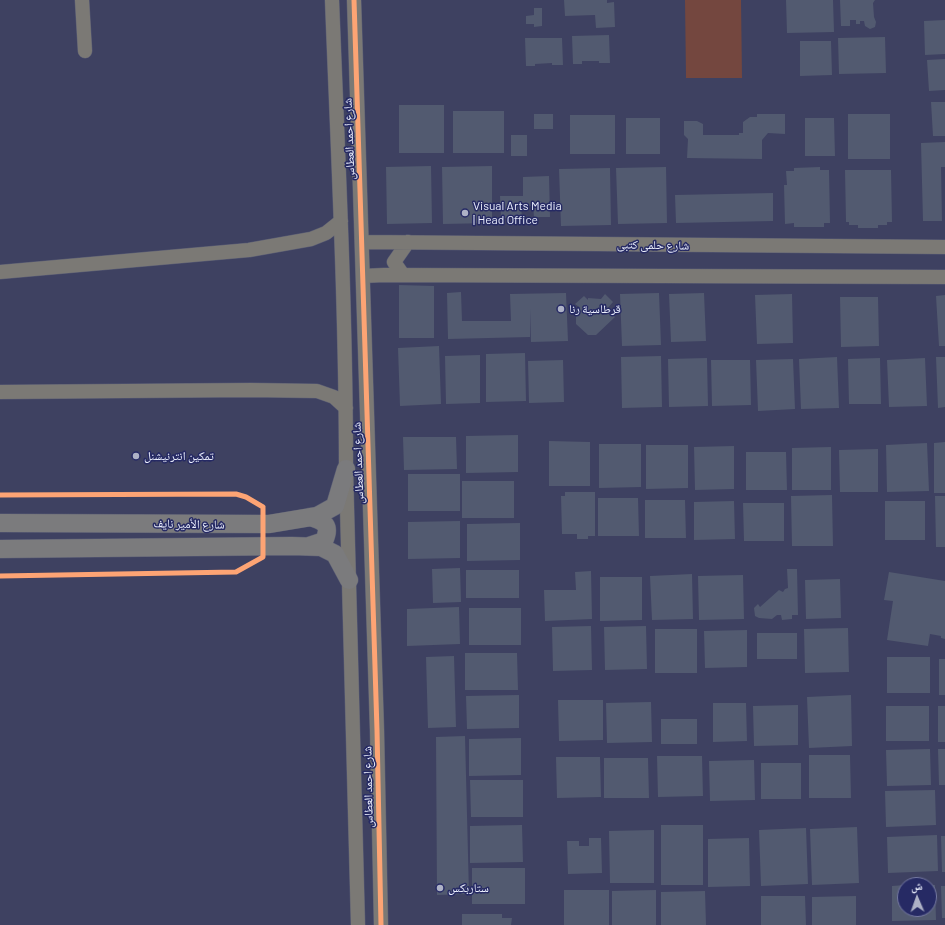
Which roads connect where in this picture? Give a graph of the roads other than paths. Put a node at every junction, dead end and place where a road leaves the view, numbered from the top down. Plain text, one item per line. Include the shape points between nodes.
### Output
1 (82, 0) edge
2 (332, 0) edge
3 (354, 0) edge
4 (85, 51) dead end
5 (341, 221) junction
6 (362, 242) junction
7 (408, 242) junction
8 (945, 247) edge
9 (0, 272) edge
10 (403, 275) junction
11 (363, 276) junction
12 (945, 277) edge
13 (0, 392) edge
14 (346, 408) junction
15 (346, 469) junction
16 (310, 517) junction
17 (0, 523) edge
18 (309, 546) junction
19 (0, 549) edge
20 (349, 580) junction
21 (358, 925) edge
22 (381, 925) edge

1 - 4 street
2 - 5 street, شارع احمد العطاس
3 - 6 street, شارع احمد العطاس
5 - 9 street via 326,233 311,239 249,250
5 - 14 street, شارع احمد العطاس
6 - 7 street, شارع حلمى كتبى
6 - 11 street, شارع احمد العطاس
7 - 8 street, شارع حلمى كتبى
7 - 10 street via 394,262
10 - 11 street
10 - 12 street
11 - 22 street, شارع احمد العطاس
13 - 14 street via 317,391 334,397
14 - 15 street, شارع احمد العطاس
15 - 16 main road, شارع الأمير نايف via 335,506
15 - 20 street, شارع احمد العطاس
16 - 17 main road, شارع الأمير نايف via 251,525
16 - 18 main road via 321,520 326,525 327,534 324,541
18 - 19 main road, شارع الأمير نايف
18 - 20 main road, شارع الأمير نايف via 321,547 335,554
20 - 21 street, شارع احمد العطاس

